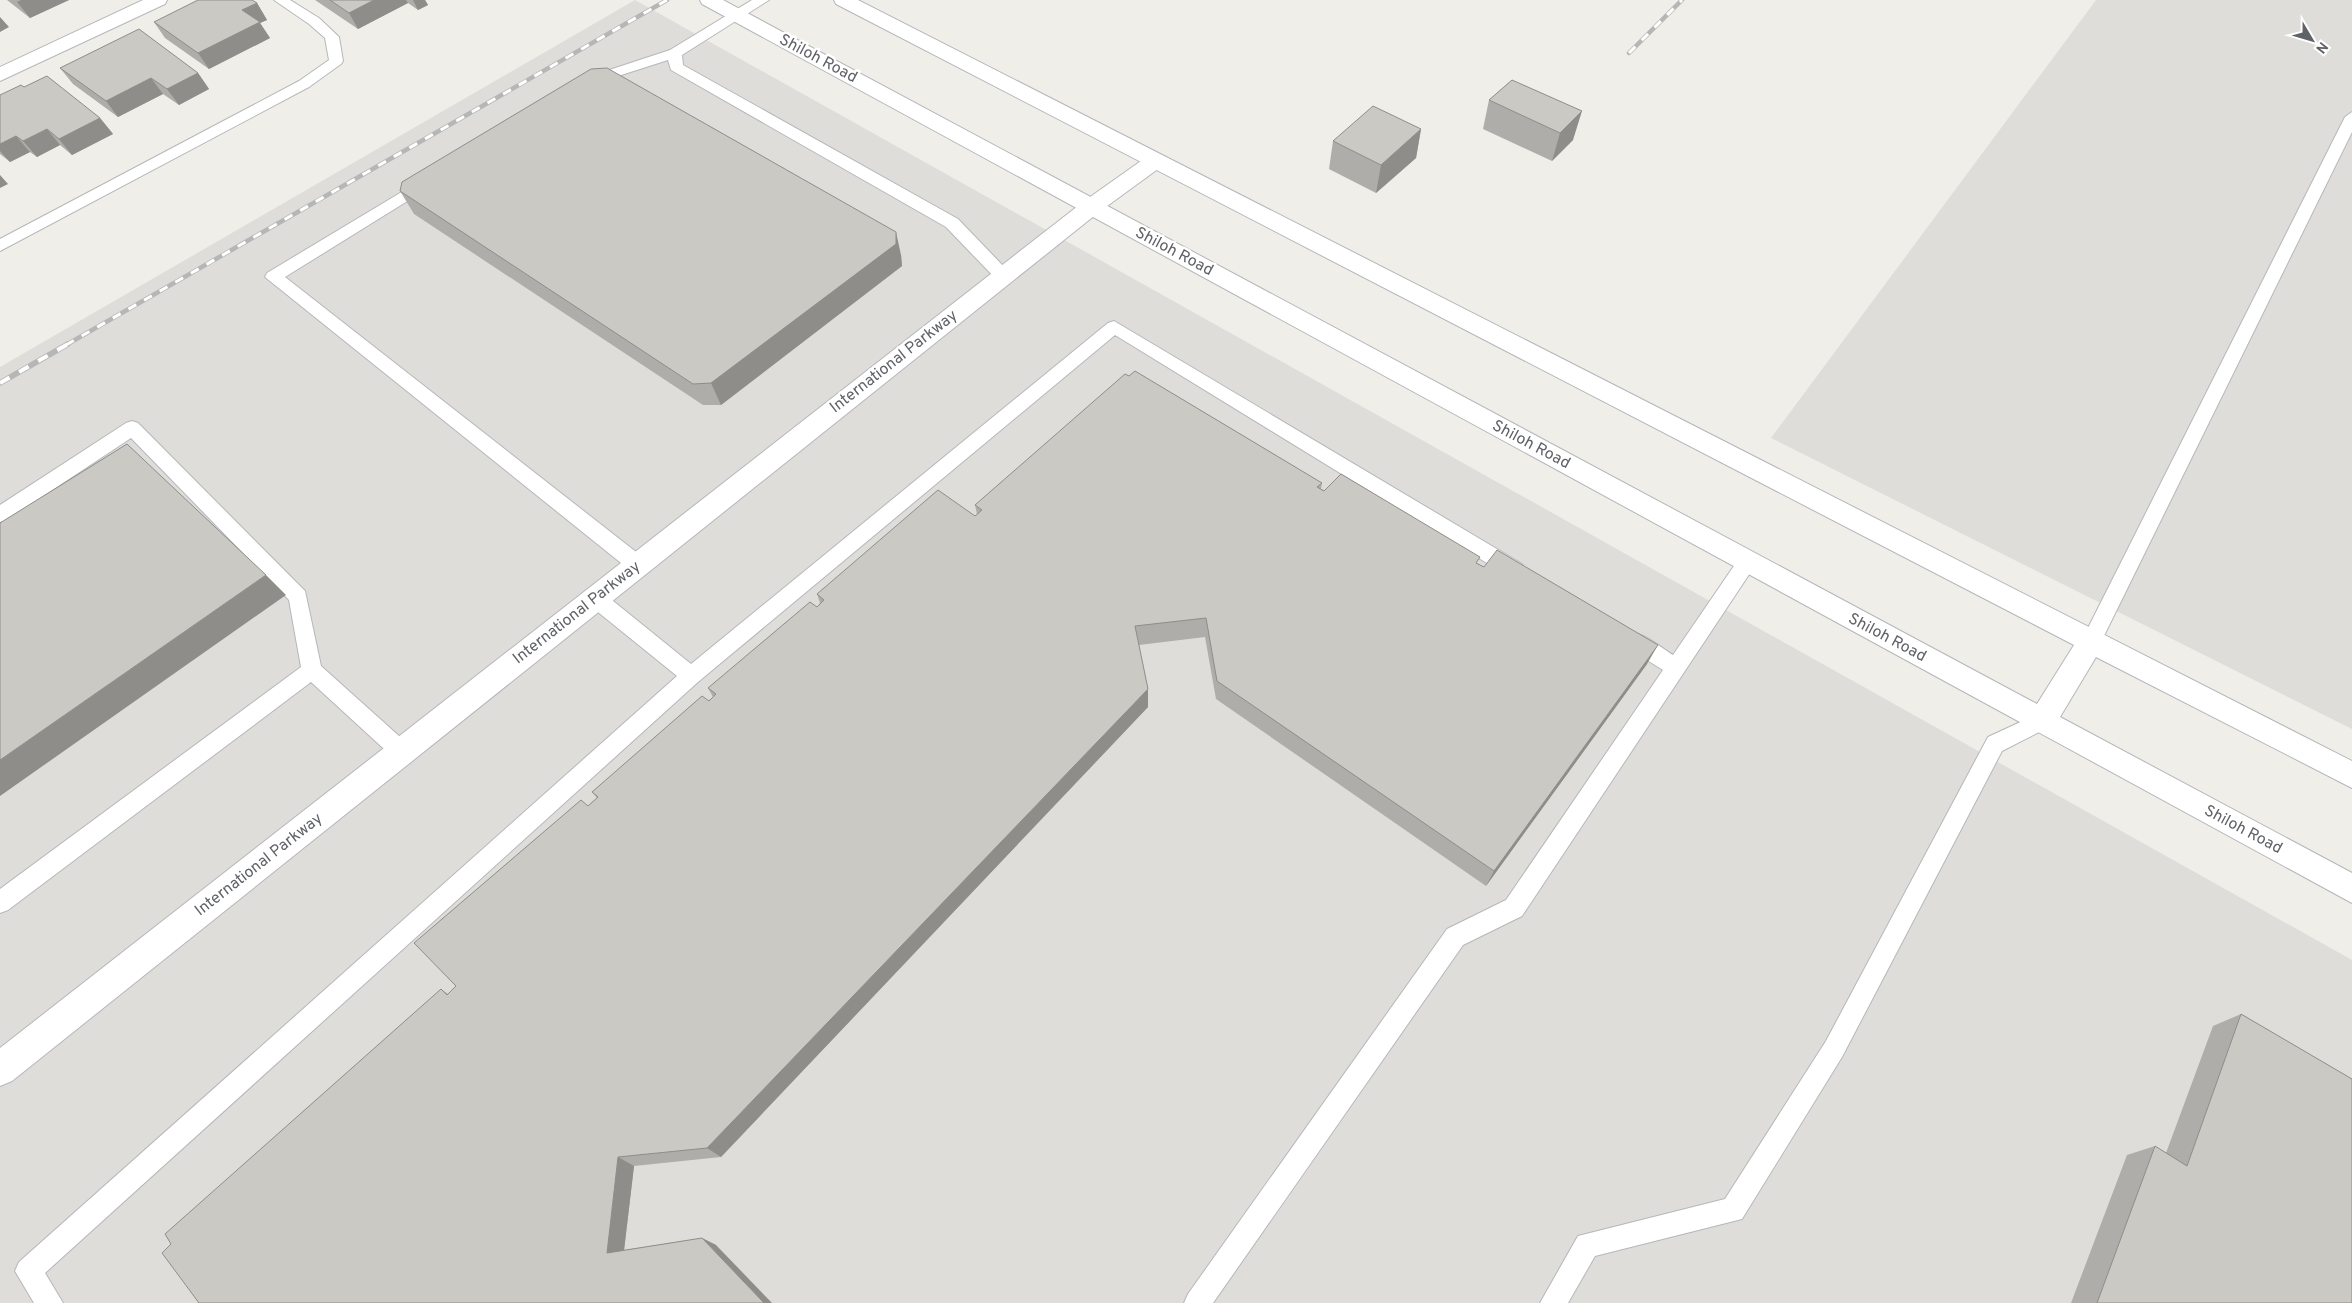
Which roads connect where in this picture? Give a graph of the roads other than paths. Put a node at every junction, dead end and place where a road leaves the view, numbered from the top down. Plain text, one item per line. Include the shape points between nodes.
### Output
1 (158, 0) edge
2 (281, 0) edge
3 (709, 0) edge
4 (762, 0) edge
5 (843, 0) edge
6 (738, 15) junction
7 (675, 53) junction
8 (0, 75) edge
9 (579, 87) edge
10 (2352, 117) edge
11 (1155, 161) junction
12 (435, 177) edge
13 (1091, 207) junction
14 (0, 246) edge
15 (1003, 276) junction
16 (0, 515) edge
17 (1747, 562) junction
18 (638, 565) junction
19 (1531, 579) edge
20 (595, 598) junction
21 (1616, 631) edge
22 (2091, 642) junction
23 (1676, 667) junction
24 (312, 670) junction
25 (691, 676) junction
26 (2042, 721) junction
27 (402, 752) junction
28 (2352, 775) edge
29 (2352, 889) edge
30 (0, 902) edge
31 (0, 1069) edge
32 (50, 1303) edge
33 (1197, 1303) edge
34 (1553, 1303) edge

1 - 8 main road
2 - 14 lane via 332,37 336,61 304,84
3 - 6 main road, Shiloh Road
4 - 6 lane
5 - 11 main road
6 - 7 lane
6 - 13 main road, Shiloh Road
7 - 9 lane
7 - 15 lane via 676,67 952,223
10 - 22 lane
11 - 13 main road, International Parkway
11 - 22 main road
12 - 18 lane via 274,277
13 - 15 main road, International Parkway
13 - 17 main road, Shiloh Road
15 - 18 main road, International Parkway
16 - 24 lane via 132,428 298,597
17 - 23 lane
17 - 26 main road, Shiloh Road
18 - 20 main road, International Parkway
19 - 25 lane via 1114,328
20 - 25 lane
20 - 27 main road, International Parkway
21 - 23 lane
22 - 26 main road
22 - 28 main road
23 - 33 lane via 1514,908 1456,937
24 - 27 lane
24 - 30 lane
25 - 32 lane via 28,1271
26 - 29 main road, Shiloh Road
26 - 34 lane via 1995,744 1834,1049 1733,1210 1587,1245
27 - 31 main road, International Parkway

